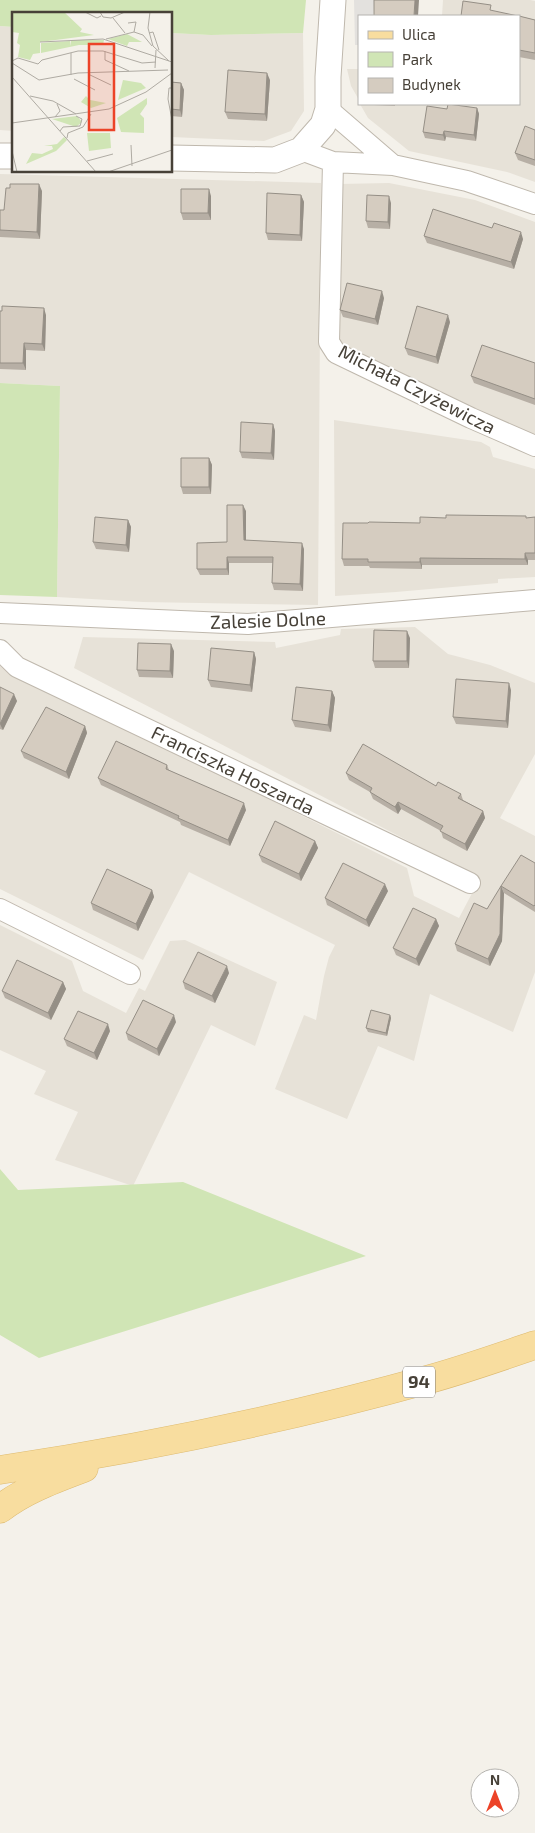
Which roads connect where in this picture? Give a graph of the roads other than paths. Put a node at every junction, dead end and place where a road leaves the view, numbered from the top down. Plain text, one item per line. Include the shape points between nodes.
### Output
1 (333, 0) edge
2 (328, 109) junction
3 (301, 150) junction
4 (172, 158) edge
5 (333, 162) junction
6 (393, 165) junction
7 (535, 204) edge
8 (535, 446) edge
9 (535, 600) edge
10 (0, 613) edge
11 (0, 650) edge
12 (470, 883) dead end
13 (0, 909) edge
14 (130, 974) dead end
15 (535, 1345) edge
16 (144, 1446) junction
17 (0, 1470) edge
18 (0, 1509) edge

1 - 2 street
2 - 3 street via 323,125
2 - 6 street
3 - 4 street via 275,160
3 - 5 street
5 - 6 street
5 - 8 street, Michała Czyżewicza via 328,342 336,353
6 - 7 street via 467,181
9 - 10 street, Zalesie Dolne via 248,624
11 - 12 street, Franciszka Hoszarda via 18,667
13 - 14 street
15 - 16 main road, 94 via 432,1379 302,1412
16 - 17 main road, 94
16 - 18 main road via 57,1478 24,1493

